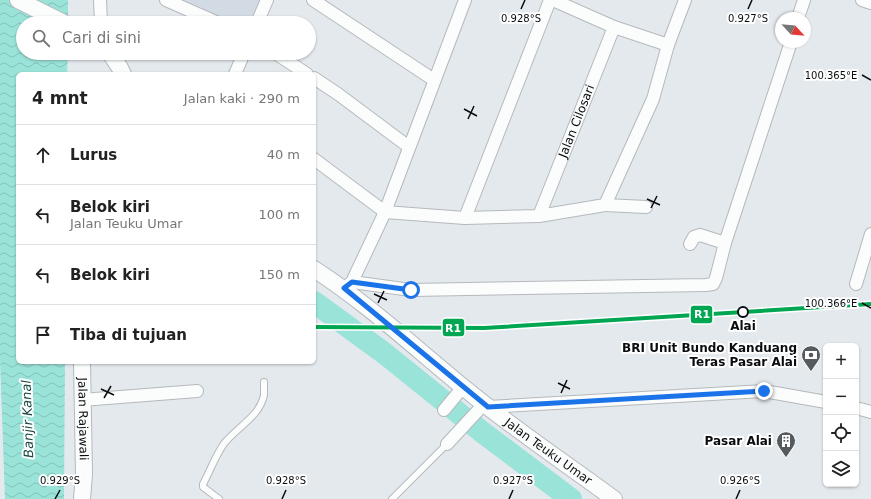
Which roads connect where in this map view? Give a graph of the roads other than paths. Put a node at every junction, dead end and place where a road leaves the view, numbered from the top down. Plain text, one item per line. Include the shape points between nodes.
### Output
1 (18, 0) edge
2 (100, 0) edge
3 (166, 0) edge
4 (267, 0) edge
5 (313, 0) edge
6 (465, 0) edge
7 (552, 0) edge
8 (684, 0) edge
9 (804, 0) edge
10 (862, 0) edge
11 (871, 3) edge
12 (800, 12) edge
13 (50, 16) edge
14 (101, 16) edge
15 (202, 16) edge
16 (260, 16) edge
17 (614, 27) junction
18 (668, 45) junction
19 (789, 48) edge
20 (115, 60) edge
21 (241, 60) edge
22 (285, 60) edge
23 (122, 72) edge
24 (236, 72) edge
25 (304, 72) edge
26 (316, 79) edge
27 (434, 80) junction
28 (409, 147) junction
29 (316, 161) edge
30 (605, 205) junction
31 (637, 211) dead end
32 (385, 212) junction
33 (540, 216) junction
34 (465, 218) junction
35 (871, 234) edge
36 (725, 243) junction
37 (690, 244) dead end
38 (316, 270) edge
39 (856, 284) dead end
40 (348, 285) junction
41 (82, 364) edge
42 (264, 382) dead end
43 (197, 392) dead end
44 (460, 392) junction
45 (82, 400) junction
46 (823, 401) edge
47 (483, 408) junction
48 (445, 409) dead end
49 (859, 409) edge
50 (871, 412) edge
51 (447, 444) joint
52 (82, 499) edge
53 (219, 499) edge
54 (392, 499) edge
55 (614, 499) edge

1 - 13 main road
2 - 14 street
3 - 15 street
4 - 16 street
5 - 27 street
6 - 27 street
7 - 17 street
7 - 34 street
8 - 18 street
9 - 12 street
10 - 11 street
17 - 18 street
17 - 33 street, Jalan Cilosari
18 - 30 street via 653,99
19 - 36 street
20 - 23 main road
21 - 24 street
22 - 25 street
26 - 28 street
27 - 28 street
28 - 32 street
29 - 32 street
30 - 31 street
30 - 33 street
32 - 34 street
32 - 40 street
33 - 34 street
35 - 39 street
36 - 37 street via 700,235
36 - 40 street via 716,278 713,284 706,285 411,290
38 - 40 main road, Jalan Teuku Umar
40 - 44 main road, Jalan Teuku Umar
41 - 45 main road, Jalan Rajawali
42 - 53 lane via 264,396 259,407 222,446 203,484 203,487
43 - 45 street
44 - 47 main road, Jalan Teuku Umar
44 - 48 street
45 - 52 main road, Jalan Rajawali
46 - 47 street via 764,391
47 - 51 street
47 - 55 main road, Jalan Teuku Umar
49 - 50 street
51 - 54 lane

